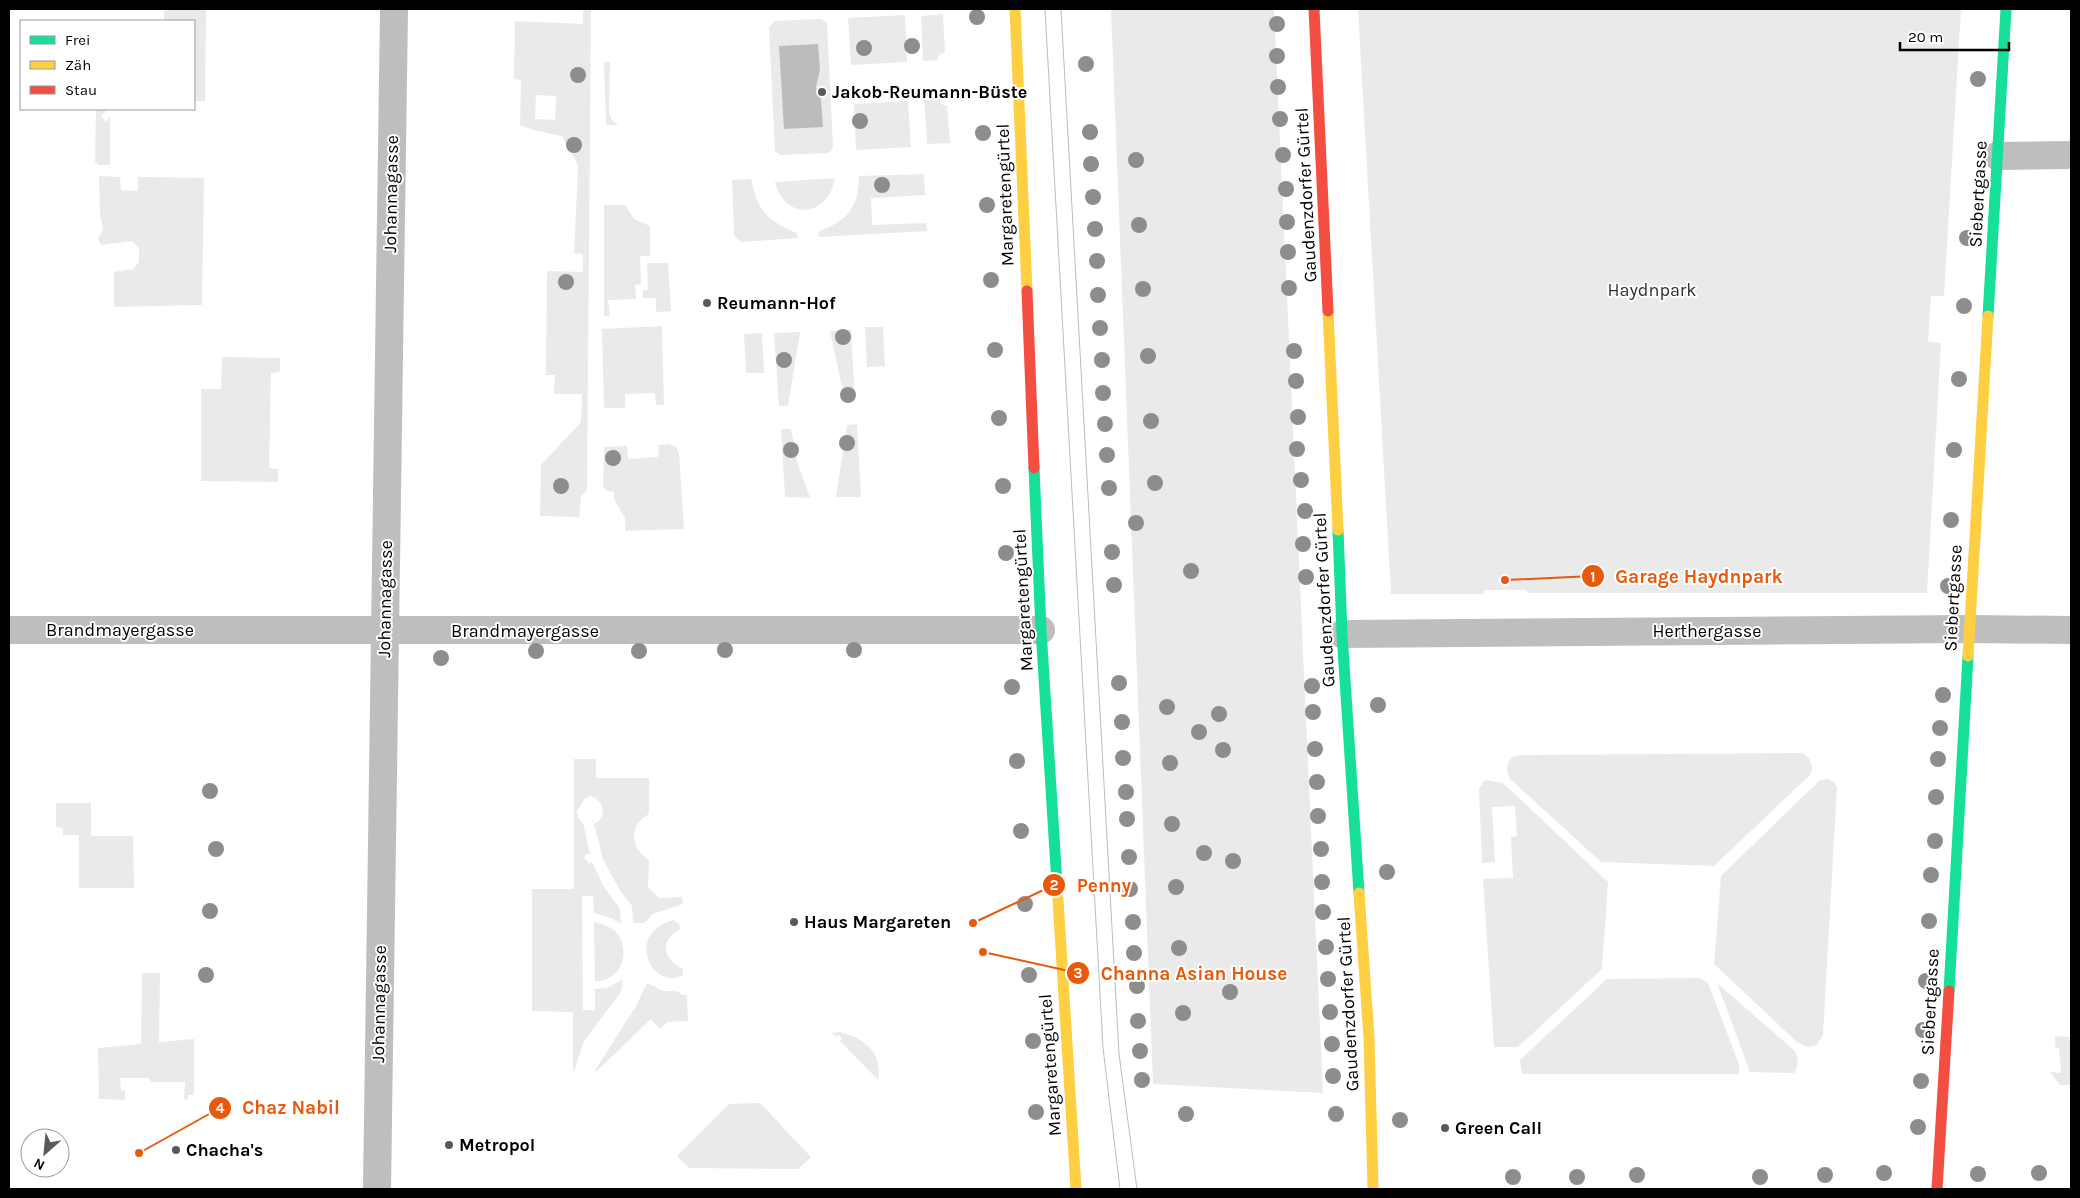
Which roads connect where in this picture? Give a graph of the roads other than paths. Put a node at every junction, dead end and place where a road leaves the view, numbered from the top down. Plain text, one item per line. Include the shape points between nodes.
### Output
1 (394, 9) edge
2 (1015, 9) edge
3 (1314, 9) edge
4 (2006, 9) edge
5 (2071, 155) edge
6 (1998, 156) junction
7 (1969, 629) junction
8 (9, 630) edge
9 (385, 630) junction
10 (1041, 630) junction
11 (2071, 630) edge
12 (1342, 634) junction
13 (376, 1189) edge
14 (1076, 1189) edge
15 (1373, 1189) edge
16 (1937, 1189) edge

1 - 9 street, Johannagasse
2 - 10 main road, Margaretengürtel
3 - 12 main road, Gaudenzdorfer Gürtel
4 - 6 main road, Siebertgasse
5 - 6 street
6 - 7 main road, Siebertgasse
7 - 11 street, Herthergasse
7 - 12 street, Herthergasse
7 - 16 main road, Siebertgasse
8 - 9 street, Brandmayergasse
9 - 10 street, Brandmayergasse
9 - 13 street, Johannagasse
10 - 14 main road, Margaretengürtel
12 - 15 main road, Gaudenzdorfer Gürtel via 1369,1038

